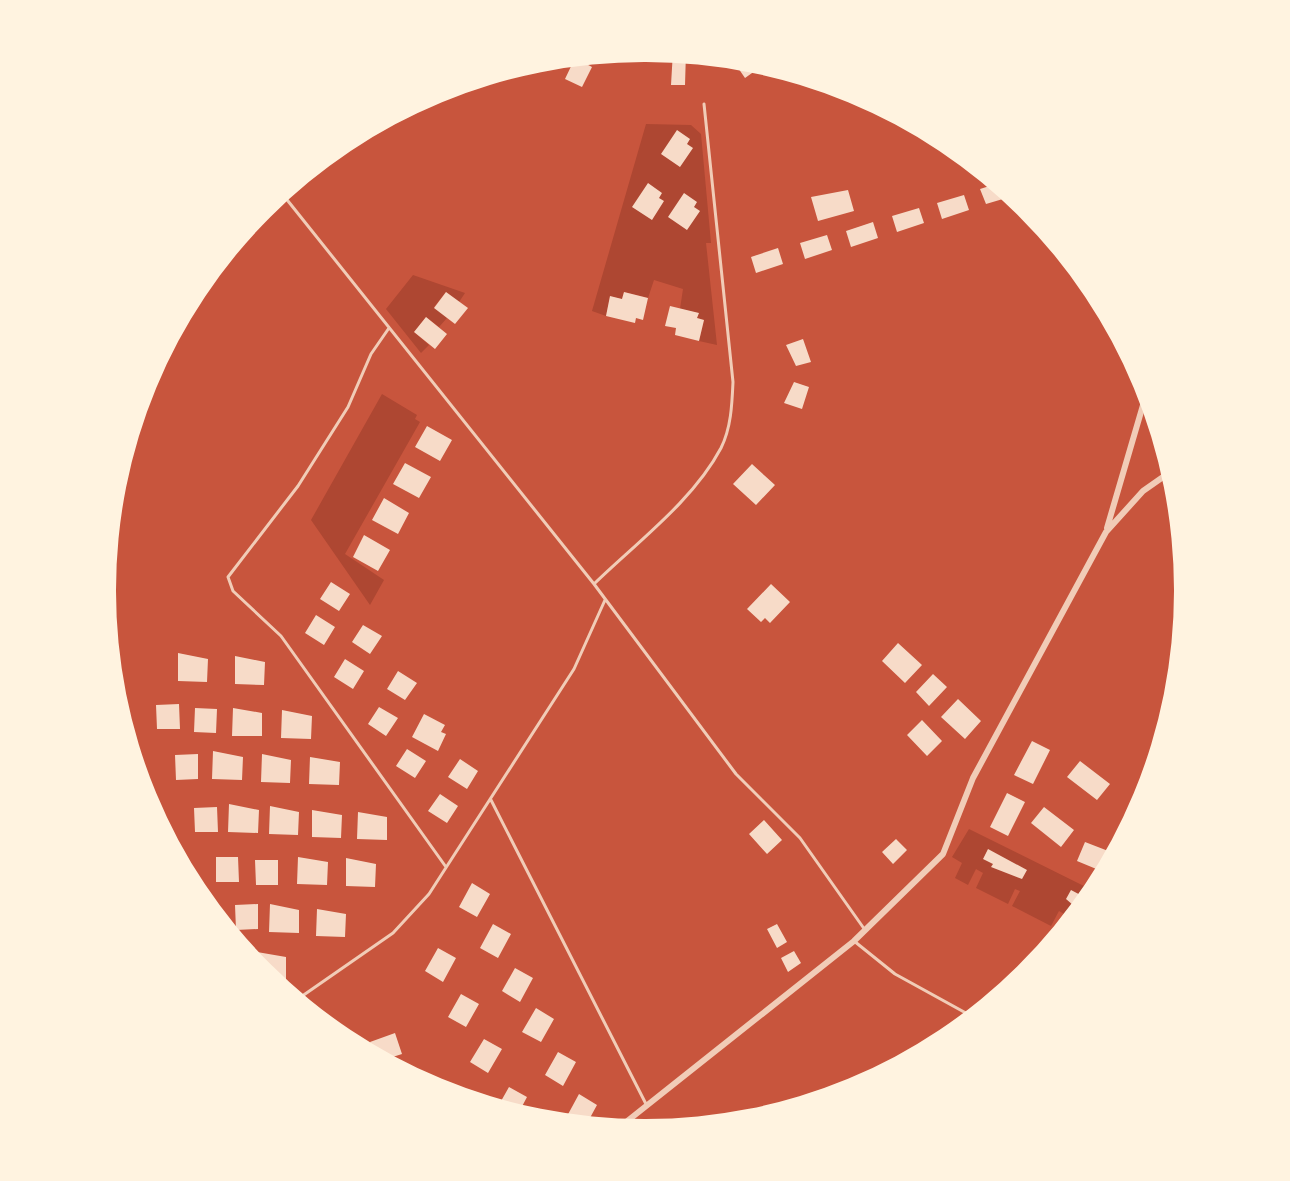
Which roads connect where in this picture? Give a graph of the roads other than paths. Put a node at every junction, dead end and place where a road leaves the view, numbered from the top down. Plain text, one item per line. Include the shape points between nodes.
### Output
1 (704, 104) dead end
2 (288, 201) edge
3 (389, 328) junction
4 (1141, 411) edge
5 (1161, 478) edge
6 (1106, 532) junction
7 (594, 584) junction
8 (605, 600) junction
9 (491, 800) junction
10 (446, 867) junction
11 (865, 930) junction
12 (854, 941) junction
13 (305, 994) edge
14 (964, 1012) edge
15 (647, 1106) junction
16 (631, 1119) edge

1 - 7 lane via 732,414 721,448 686,494
2 - 3 lane
3 - 7 lane
3 - 10 lane via 298,486 228,577 233,591 281,636
4 - 6 street
5 - 6 street
6 - 11 street via 973,778 943,854
7 - 8 lane
8 - 9 lane via 574,669
8 - 11 lane via 736,774 800,838
9 - 10 lane
9 - 15 lane
10 - 13 lane via 393,933
11 - 12 street
12 - 14 lane via 895,974
12 - 15 street
15 - 16 street

